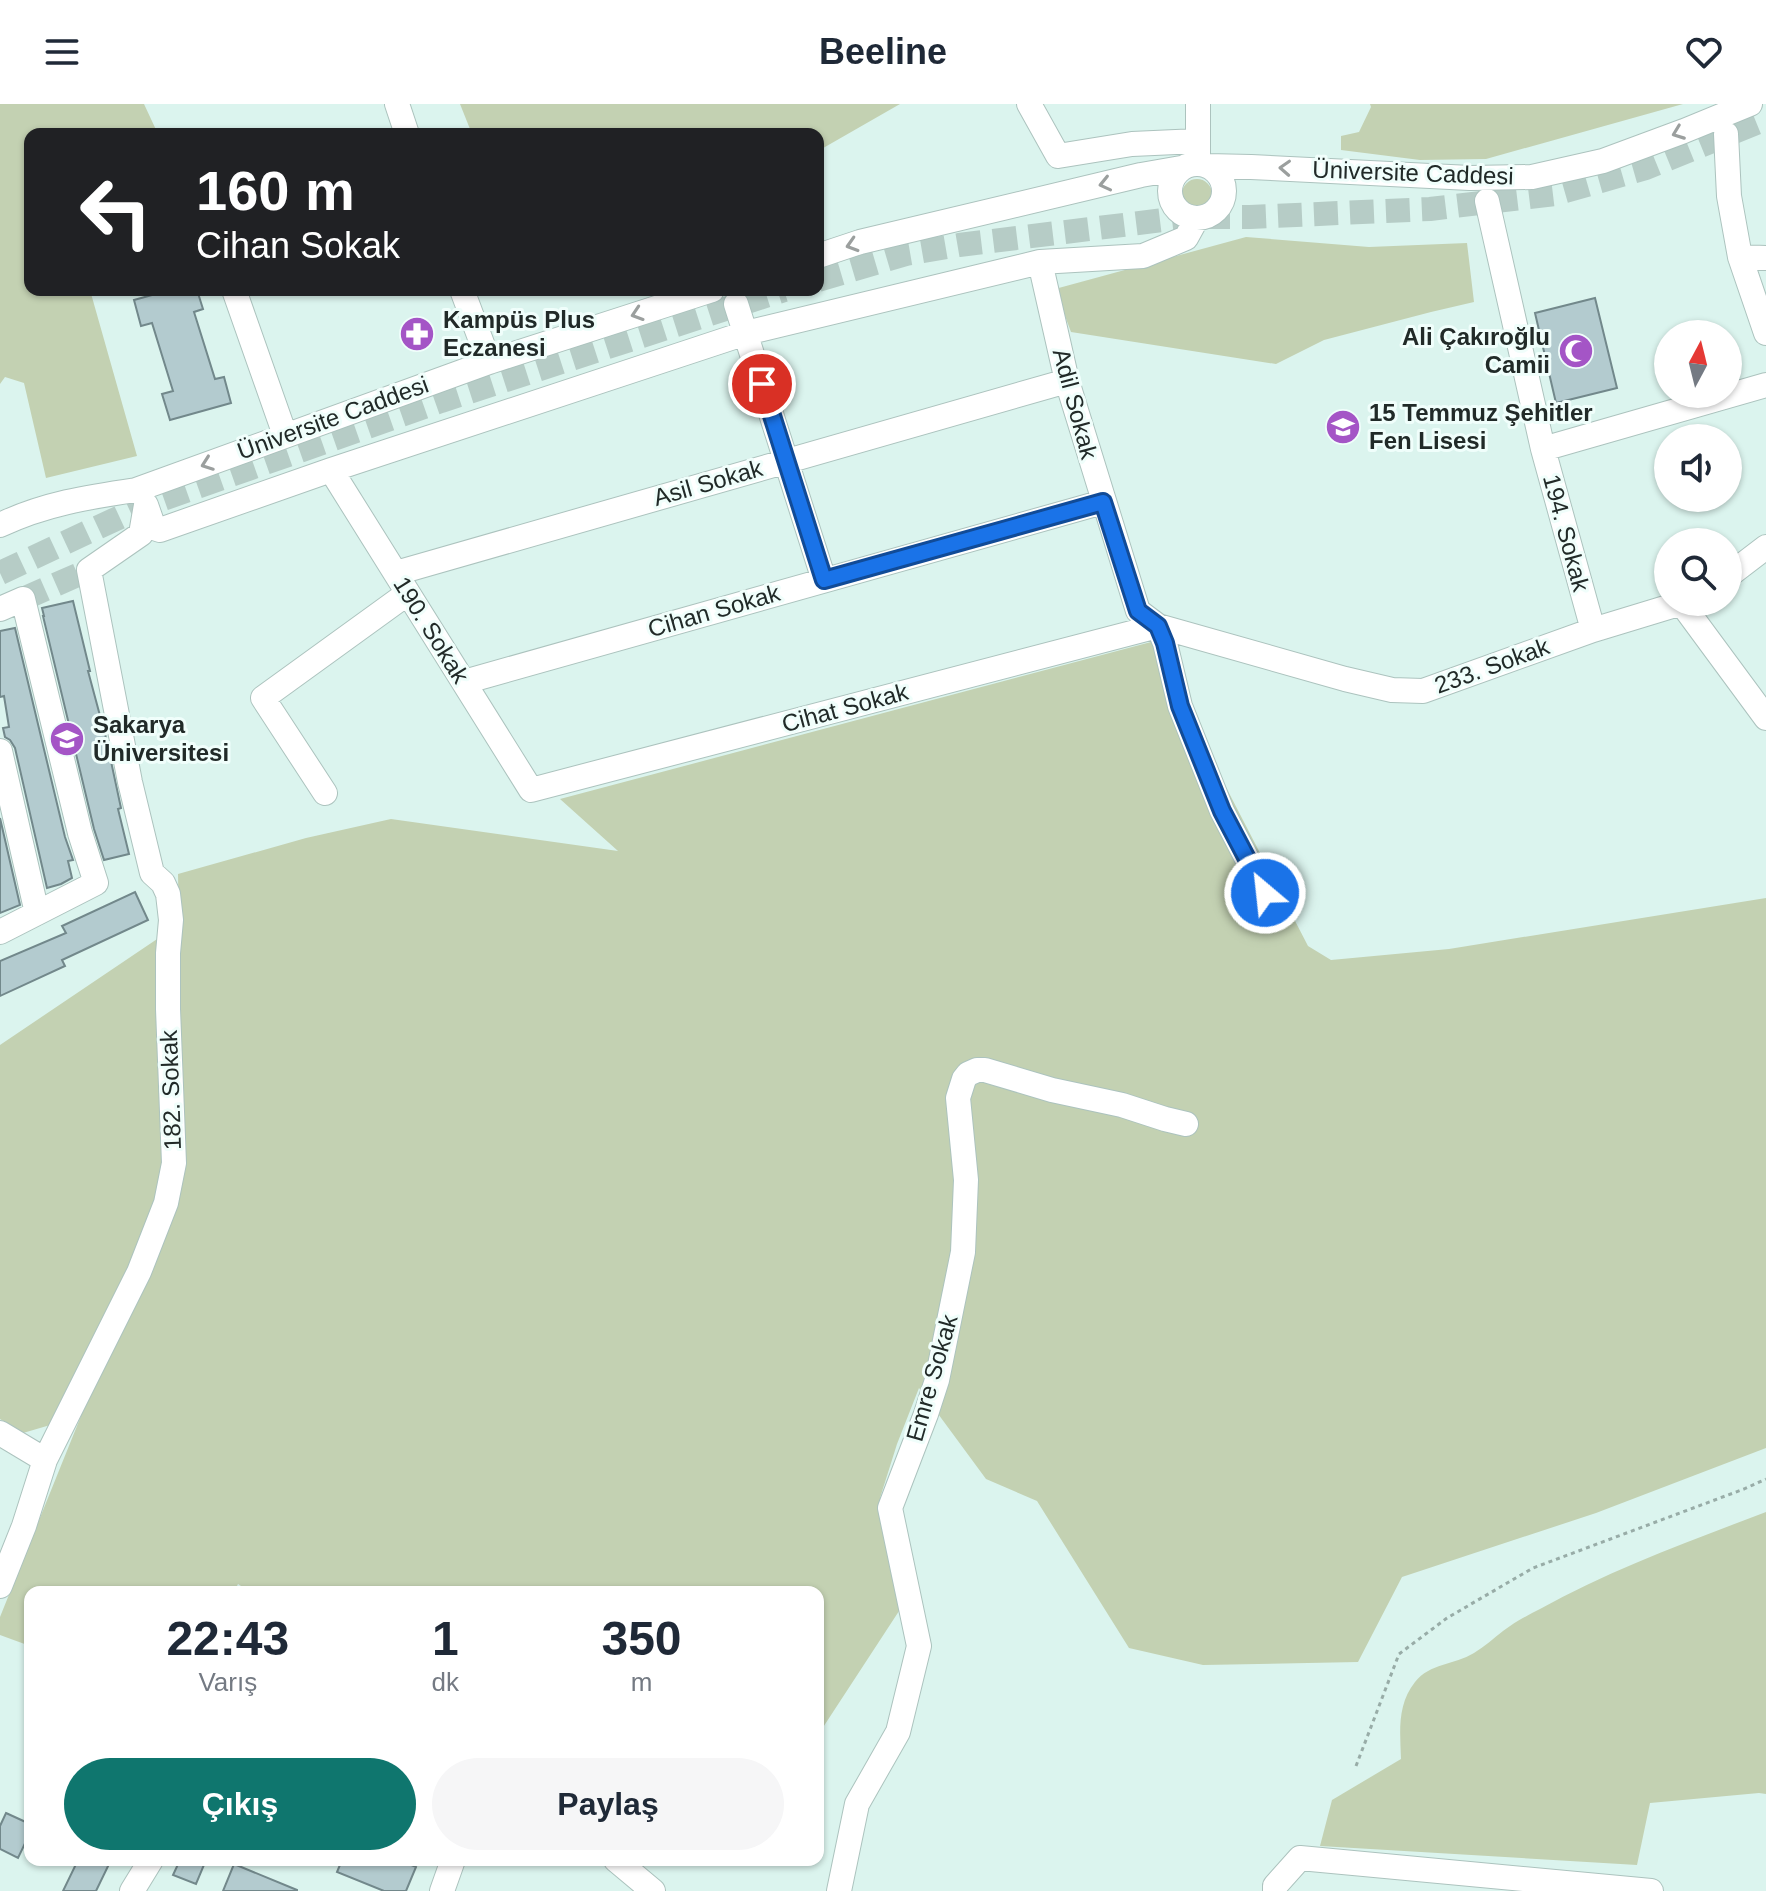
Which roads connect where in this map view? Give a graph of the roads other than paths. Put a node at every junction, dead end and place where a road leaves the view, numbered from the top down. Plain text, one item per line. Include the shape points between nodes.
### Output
1 (397, 104) edge
2 (1029, 104) edge
3 (1198, 104) edge
4 (1750, 104) edge
5 (405, 128) edge
6 (1726, 134) dead end
7 (1196, 160) junction
8 (1487, 201) dead end
9 (1197, 218) junction
10 (824, 254) edge
11 (1740, 257) junction
12 (1766, 258) edge
13 (1040, 262) junction
14 (236, 296) edge
15 (464, 296) edge
16 (693, 296) edge
17 (736, 304) dead end
18 (746, 333) junction
19 (1766, 333) edge
20 (489, 362) junction
21 (1067, 381) junction
22 (1766, 385) edge
23 (285, 435) junction
24 (1543, 449) junction
25 (786, 461) junction
26 (331, 470) junction
27 (1103, 502) junction
28 (0, 525) edge
29 (1766, 547) edge
30 (1742, 565) edge
31 (824, 580) junction
32 (402, 583) junction
33 (0, 609) edge
34 (1654, 612) edge
35 (1692, 616) edge
36 (1158, 626) junction
37 (1593, 630) junction
38 (464, 682) junction
39 (1766, 718) edge
40 (0, 751) edge
41 (531, 790) joint
42 (325, 793) dead end
43 (1265, 893) dead end
44 (37, 913) junction
45 (0, 932) edge
46 (1186, 1124) dead end
47 (0, 1433) edge
48 (45, 1460) junction
49 (0, 1586) edge
50 (147, 1866) edge
51 (451, 1866) edge
52 (623, 1866) edge
53 (132, 1891) edge
54 (442, 1891) edge
55 (653, 1891) edge
56 (839, 1891) edge
57 (1275, 1891) edge
58 (1651, 1891) edge

1 - 5 street
2 - 7 street via 1058,156 1132,144
3 - 7 street
4 -> 7 street, Üniversite Caddesi via 1603,161 1532,177 1251,167
6 - 11 street via 1729,196
7 - 9 street via 1171,182 1170,199 1181,213
7 - 9 street via 1215,171 1224,187 1214,212
7 -> 10 street, Üniversite Caddesi
8 - 24 street, 194. Sokak
9 - 13 street via 1186,238 1143,256
11 - 12 street
11 - 19 street
13 - 18 street
13 - 21 street, Adil Sokak
14 - 23 street
15 - 20 street
16 -> 20 street, Üniversite Caddesi
17 - 18 street
18 - 25 street
18 - 26 street
20 - 23 street, Üniversite Caddesi
21 - 25 street, Asil Sokak
21 - 27 street, Adil Sokak
22 - 24 street
23 -> 28 street, Üniversite Caddesi via 136,490 27,512
24 - 37 street, 194. Sokak
25 - 31 street
25 - 32 street, Asil Sokak
26 - 32 street, 190. Sokak
26 - 48 street, 182. Sokak via 160,530 154,528 146,505 141,534 89,570 152,873 168,894 174,1163 144,1262
27 - 31 street, Cihan Sokak
27 - 36 street, Adil Sokak via 1138,611
29 - 30 street
31 - 38 street, Cihan Sokak
32 - 38 street, 190. Sokak
32 - 42 street, Asil Sokak via 263,698
33 - 44 street via 23,599 96,883
34 - 37 street, 233. Sokak
35 - 39 street
36 - 37 street, 233. Sokak via 1345,679 1423,691
36 - 41 street, Cihat Sokak
36 - 43 street, Adil Sokak via 1201,759
38 - 41 street, 190. Sokak
40 - 44 street
44 - 45 street
46 - 56 street, Emre Sokak via 985,1070 964,1079 958,1098 966,1180 963,1252 937,1380 890,1508 919,1646 898,1732 857,1804
47 - 48 street
48 - 49 street, 182. Sokak
50 - 53 street
51 - 54 street
52 - 55 street
57 - 58 street via 1300,1858

